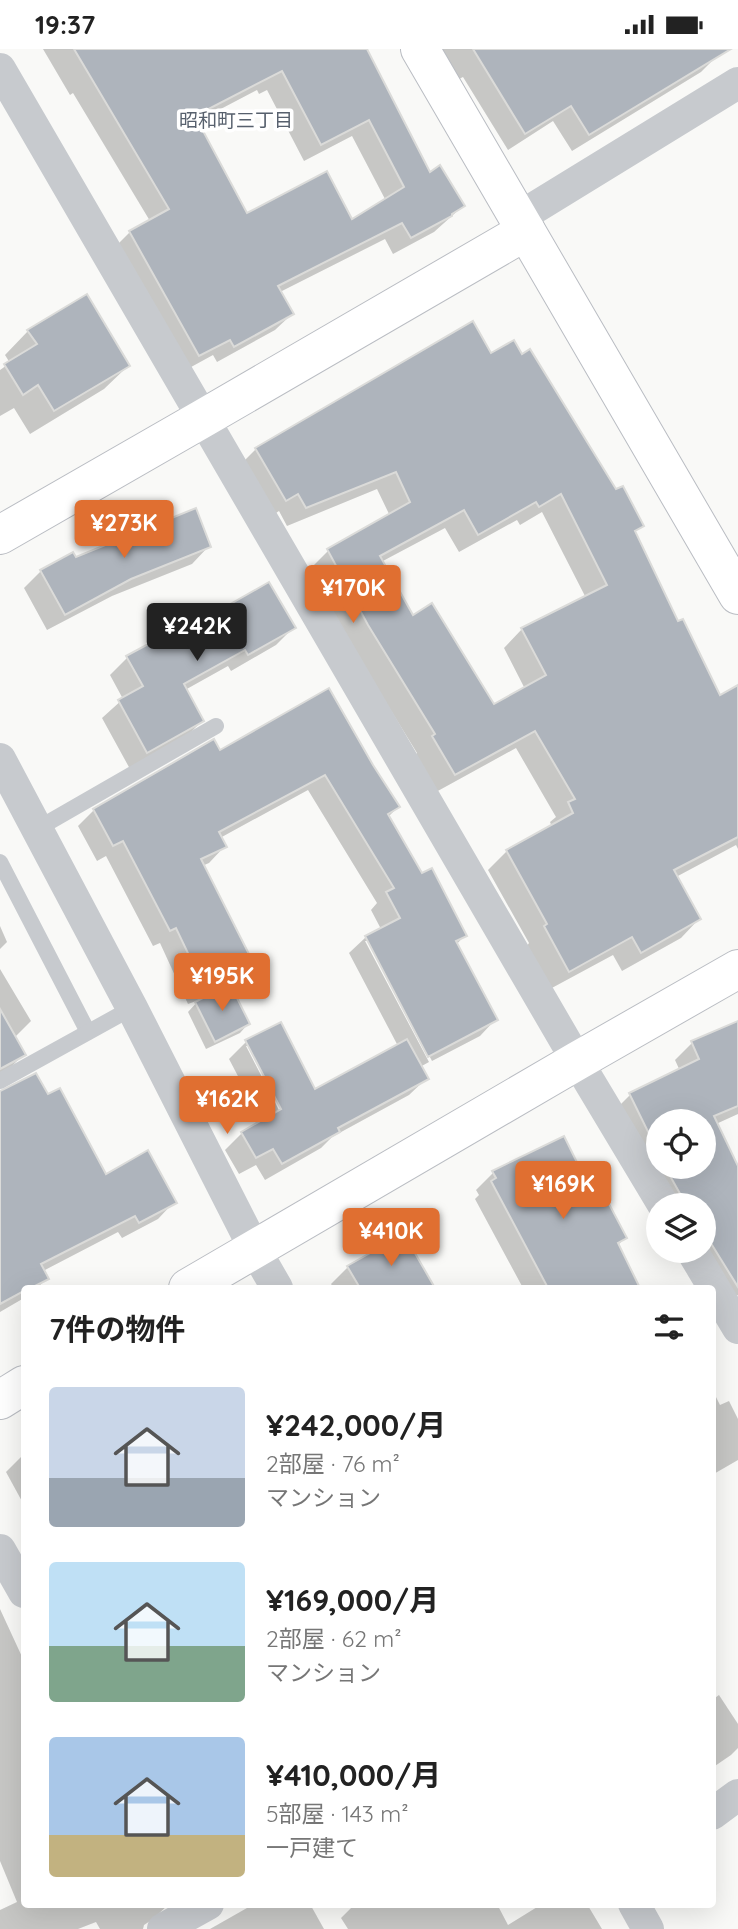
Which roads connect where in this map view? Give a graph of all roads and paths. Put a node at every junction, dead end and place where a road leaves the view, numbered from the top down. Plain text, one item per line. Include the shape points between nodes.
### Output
1 (420, 49) edge
2 (0, 69) edge
3 (738, 83) edge
4 (522, 225) junction
5 (202, 419) junction
6 (0, 535) edge
7 (738, 595) edge
8 (216, 726) dead end
9 (0, 759) edge
10 (37, 828) junction
11 (0, 862) edge
12 (738, 969) edge
13 (132, 1008) junction
14 (88, 1032) junction
15 (577, 1061) junction
16 (0, 1081) edge
17 (656, 1193) edge
18 (254, 1248) junction
19 (699, 1263) edge
20 (193, 1285) edge
21 (275, 1285) edge
22 (712, 1285) edge
23 (716, 1291) edge
24 (737, 1326) edge
25 (21, 1387) edge
26 (0, 1400) edge
27 (0, 1550) edge
28 (21, 1587) edge
29 (738, 1795) edge
30 (716, 1811) edge
31 (201, 1908) edge
32 (636, 1908) edge
33 (163, 1929) edge
34 (648, 1929) edge

1 - 4 street
2 - 5 street
3 - 4 street
4 - 5 street
4 - 7 street
5 - 6 street
5 - 15 street
8 - 10 lane
9 - 10 street
10 - 13 street
11 - 14 lane
12 - 15 street
13 - 14 lane
13 - 18 street
14 - 16 lane
15 - 17 street
15 - 18 street
18 - 20 street
18 - 21 street
19 - 22 street
23 - 24 street
25 - 26 street
27 - 28 street
29 - 30 street
31 - 33 street
32 - 34 street

